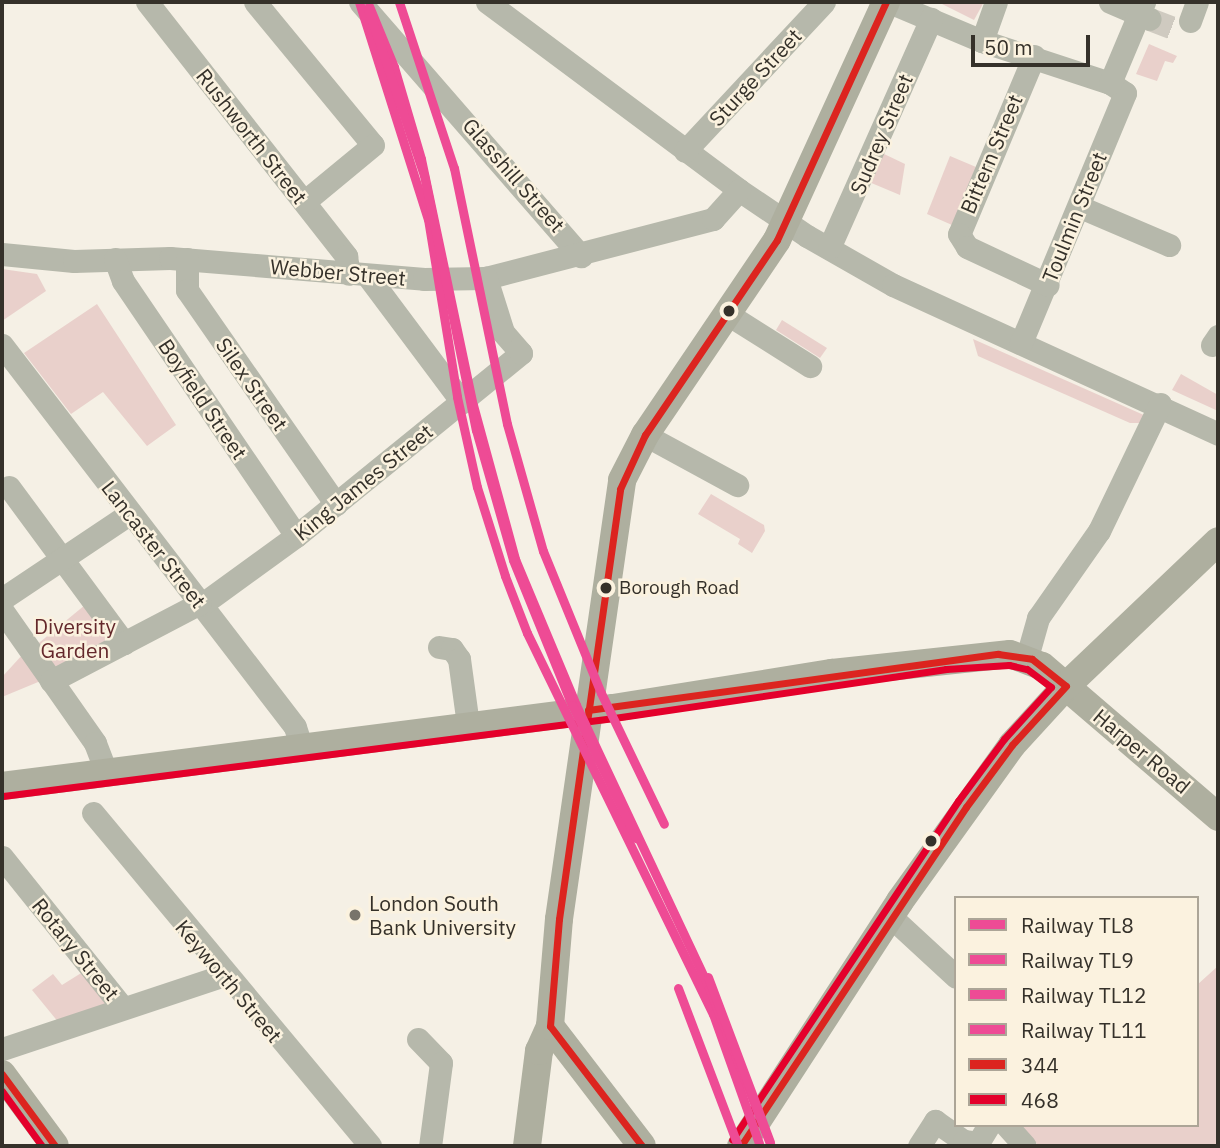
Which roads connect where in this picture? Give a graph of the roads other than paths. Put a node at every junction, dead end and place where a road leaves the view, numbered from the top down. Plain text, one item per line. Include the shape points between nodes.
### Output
1 (147, 2) edge
2 (254, 2) edge
3 (360, 2) edge
4 (487, 2) edge
5 (824, 2) edge
6 (888, 2) edge
7 (996, 2) edge
8 (1110, 2) edge
9 (1144, 12) edge
10 (931, 19) junction
11 (982, 41) junction
12 (1034, 55) junction
13 (1117, 87) junction
14 (685, 151) junction
15 (739, 190) junction
16 (304, 201) junction
17 (1080, 207) junction
18 (786, 222) junction
19 (1169, 245) dead end
20 (829, 248) junction
21 (2, 254) edge
22 (581, 256) junction
23 (115, 259) junction
24 (187, 259) junction
25 (358, 274) junction
26 (486, 278) junction
27 (1048, 285) junction
28 (729, 315) junction
29 (1021, 343) junction
30 (2, 345) edge
31 (810, 366) dead end
32 (462, 402) junction
33 (1160, 404) junction
34 (1218, 434) edge
35 (645, 435) junction
36 (737, 485) dead end
37 (9, 487) dead end
38 (335, 503) junction
39 (129, 514) junction
40 (296, 536) junction
41 (1218, 541) edge
42 (62, 558) junction
43 (6, 587) edge
44 (201, 604) junction
45 (2, 610) edge
46 (124, 643) junction
47 (439, 647) dead end
48 (1027, 657) junction
49 (51, 681) junction
50 (1066, 686) junction
51 (588, 710) junction
52 (468, 725) junction
53 (301, 746) junction
54 (106, 772) junction
55 (2, 786) edge
56 (93, 813) dead end
57 (1218, 817) edge
58 (2, 857) edge
59 (890, 916) junction
60 (224, 975) junction
61 (954, 975) edge
62 (123, 1008) junction
63 (550, 1026) junction
64 (418, 1039) dead end
65 (2, 1049) edge
66 (2, 1074) edge
67 (2, 1099) edge
68 (31, 1117) junction
69 (988, 1127) edge
70 (1008, 1127) edge
71 (55, 1146) edge
72 (370, 1146) edge
73 (430, 1146) edge
74 (527, 1146) edge
75 (642, 1146) edge
76 (741, 1146) edge
77 (919, 1146) edge
78 (1025, 1146) edge

1 - 16 street, Rushworth Street
2 - 16 street via 373,145
3 - 22 street, Glasshill Street
4 - 14 street
5 - 14 street, Sturge Street
6 - 10 street
6 - 18 main road
7 - 11 street
8 - 9 street
9 - 13 street, Toulmin Street
10 - 11 street
10 - 20 street, Sudrey Street
11 - 12 street
12 - 13 street
12 - 27 street, Bittern Street via 959,234 967,247
13 - 17 street, Toulmin Street
14 - 15 street
15 - 18 street
15 - 22 street, Webber Street via 713,219
16 - 25 street, Rushworth Street
17 - 19 street
17 - 27 street, Toulmin Street
18 - 20 street
18 - 28 main road
20 - 29 street via 893,285
21 - 23 street, Webber Street
22 - 26 street, Webber Street
23 - 24 street, Webber Street
23 - 40 street, Boyfield Street via 122,281
24 - 25 street, Webber Street
24 - 38 street, Silex Street via 187,290
25 - 26 street, Webber Street
25 - 32 street, Rushworth Street
26 - 32 street, King James Street via 503,332 522,353
27 - 29 street, Toulmin Street
28 - 31 street
28 - 35 main road
29 - 33 street
30 - 39 street, Lancaster Street
32 - 38 street, King James Street
33 - 34 street
33 - 48 street via 1099,531 1038,618
35 - 36 street
35 - 51 main road via 620,489
37 - 42 street
38 - 40 street, King James Street
39 - 42 street
39 - 44 street, Lancaster Street
40 - 44 street, King James Street
41 - 50 main road
42 - 43 street
42 - 46 street
44 - 46 street, King James Street
44 - 53 street, Lancaster Street via 295,727
45 - 49 street
46 - 49 street, King James Street
47 - 52 street via 452,649 459,659
48 - 50 main road
48 - 51 main road via 945,659
49 - 54 street via 95,743
50 - 57 main road, Harper Road
50 - 59 main road via 1012,745
51 - 52 main road
51 - 63 main road via 559,919
52 - 53 main road
53 - 54 main road
54 - 55 main road
56 - 60 street, Keyworth Street
58 - 62 street, Rotary Street
59 - 61 street
59 - 76 main road
60 - 62 street
60 - 72 street, Keyworth Street
62 - 65 street
63 - 74 main road via 539,1051
63 - 75 main road
64 - 73 street via 441,1063
66 - 68 main road via 29,1107
67 - 68 main road via 16,1117
68 - 71 main road
69 - 77 street via 978,1143 964,1141 935,1121
70 - 78 street

